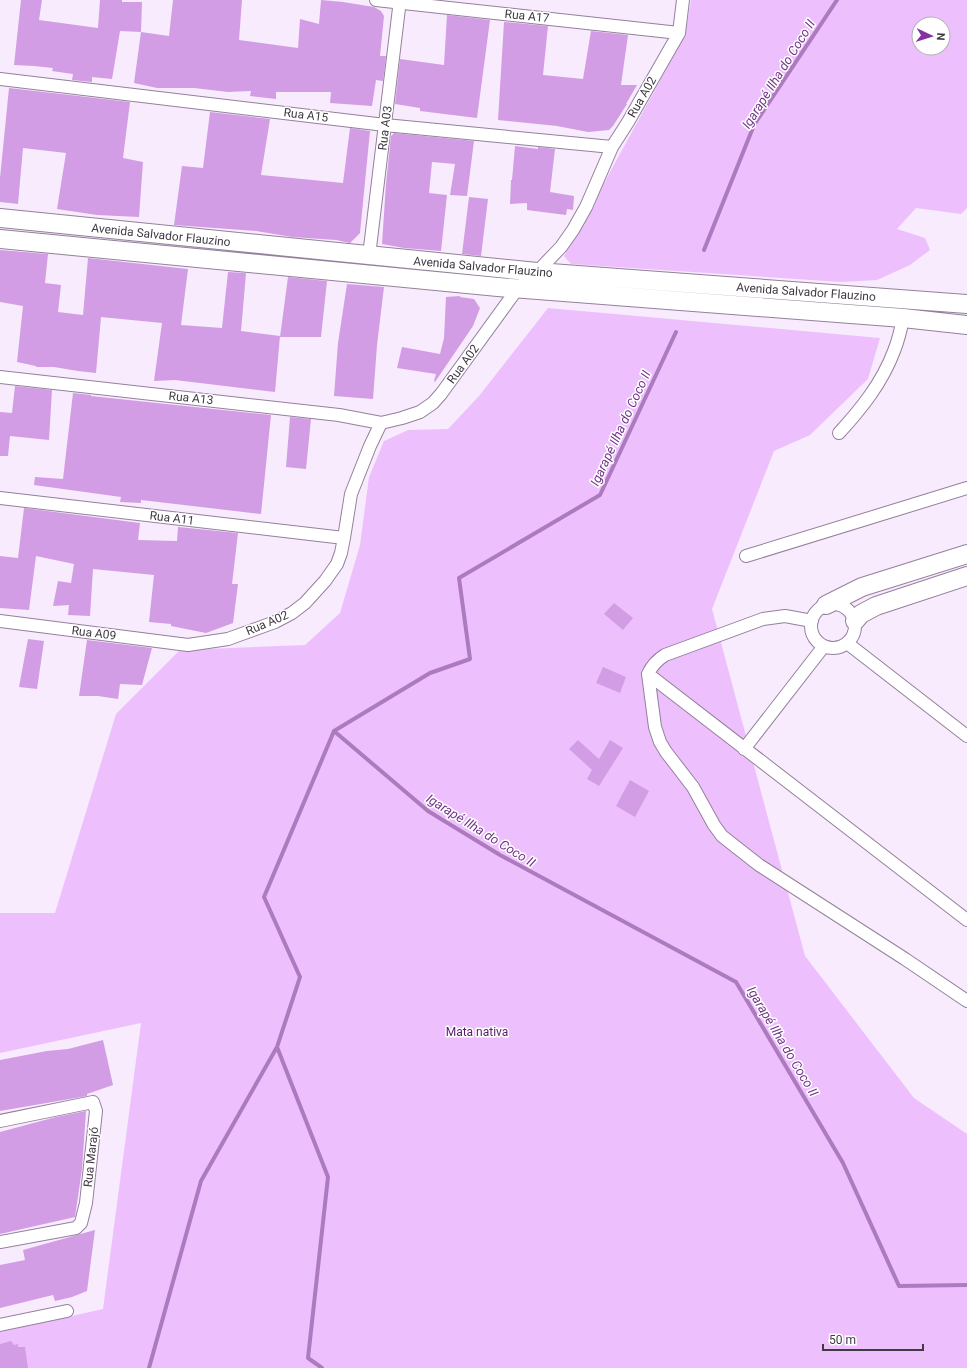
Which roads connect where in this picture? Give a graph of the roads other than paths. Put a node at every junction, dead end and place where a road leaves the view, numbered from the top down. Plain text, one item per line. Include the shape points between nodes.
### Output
1 (376, 0) edge
2 (683, 0) edge
3 (400, 1) edge
4 (679, 32) junction
5 (0, 79) edge
6 (385, 125) junction
7 (612, 147) junction
8 (0, 218) edge
9 (0, 239) edge
10 (369, 256) junction
11 (537, 272) junction
12 (518, 288) junction
13 (967, 304) edge
14 (903, 318) junction
15 (967, 325) edge
16 (0, 377) edge
17 (381, 423) junction
18 (839, 433) dead end
19 (967, 488) edge
20 (0, 498) edge
21 (344, 538) junction
22 (967, 554) edge
23 (746, 556) dead end
24 (967, 576) edge
25 (826, 605) junction
26 (0, 621) edge
27 (812, 621) junction
28 (855, 621) junction
29 (847, 643) junction
30 (188, 645) joint
31 (824, 646) junction
32 (648, 674) junction
33 (967, 736) edge
34 (744, 749) junction
35 (967, 920) edge
36 (967, 1001) edge
37 (0, 1121) edge
38 (0, 1242) edge
39 (67, 1311) dead end
40 (0, 1325) edge

1 - 3 street, Rua A17
2 - 4 street, Rua A02
3 - 4 street, Rua A17
3 - 6 street, Rua A03
4 - 7 street, Rua A02
5 - 6 street, Rua A15
6 - 7 street, Rua A15
6 - 10 street, Rua A03
7 - 11 street, Rua A02 via 573,230
8 - 10 street, Avenida Salvador Flauzino
9 - 12 street, Avenida Salvador Flauzino
10 - 11 street, Avenida Salvador Flauzino
11 - 12 street, Rua A02
11 - 13 street, Avenida Salvador Flauzino
12 - 14 street, Avenida Salvador Flauzino
12 - 17 street, Rua A02 via 433,403 420,412
14 - 15 street, Avenida Salvador Flauzino
14 - 18 street via 888,366 868,398
16 - 17 street, Rua A13 via 351,416
17 - 21 street, Rua A02 via 351,494
19 - 23 street
20 - 21 street, Rua A11
21 - 30 street, Rua A02 via 337,564 305,603 292,613 275,622 228,638
22 - 25 street via 862,587
24 - 28 street via 866,610
25 - 27 street
25 - 28 street via 840,605 852,614
26 - 30 street, Rua A09
27 - 31 street via 814,636
27 - 32 street via 785,616 763,619 666,655 653,664
28 - 29 street via 854,634
29 - 31 street via 836,648
29 - 33 street
31 - 34 street
32 - 34 street
32 - 36 street via 655,727 660,742 693,787 722,836 759,866
34 - 35 street
37 - 38 street, Rua Marajó via 93,1102 96,1110 86,1203 81,1223 76,1228
39 - 40 street

